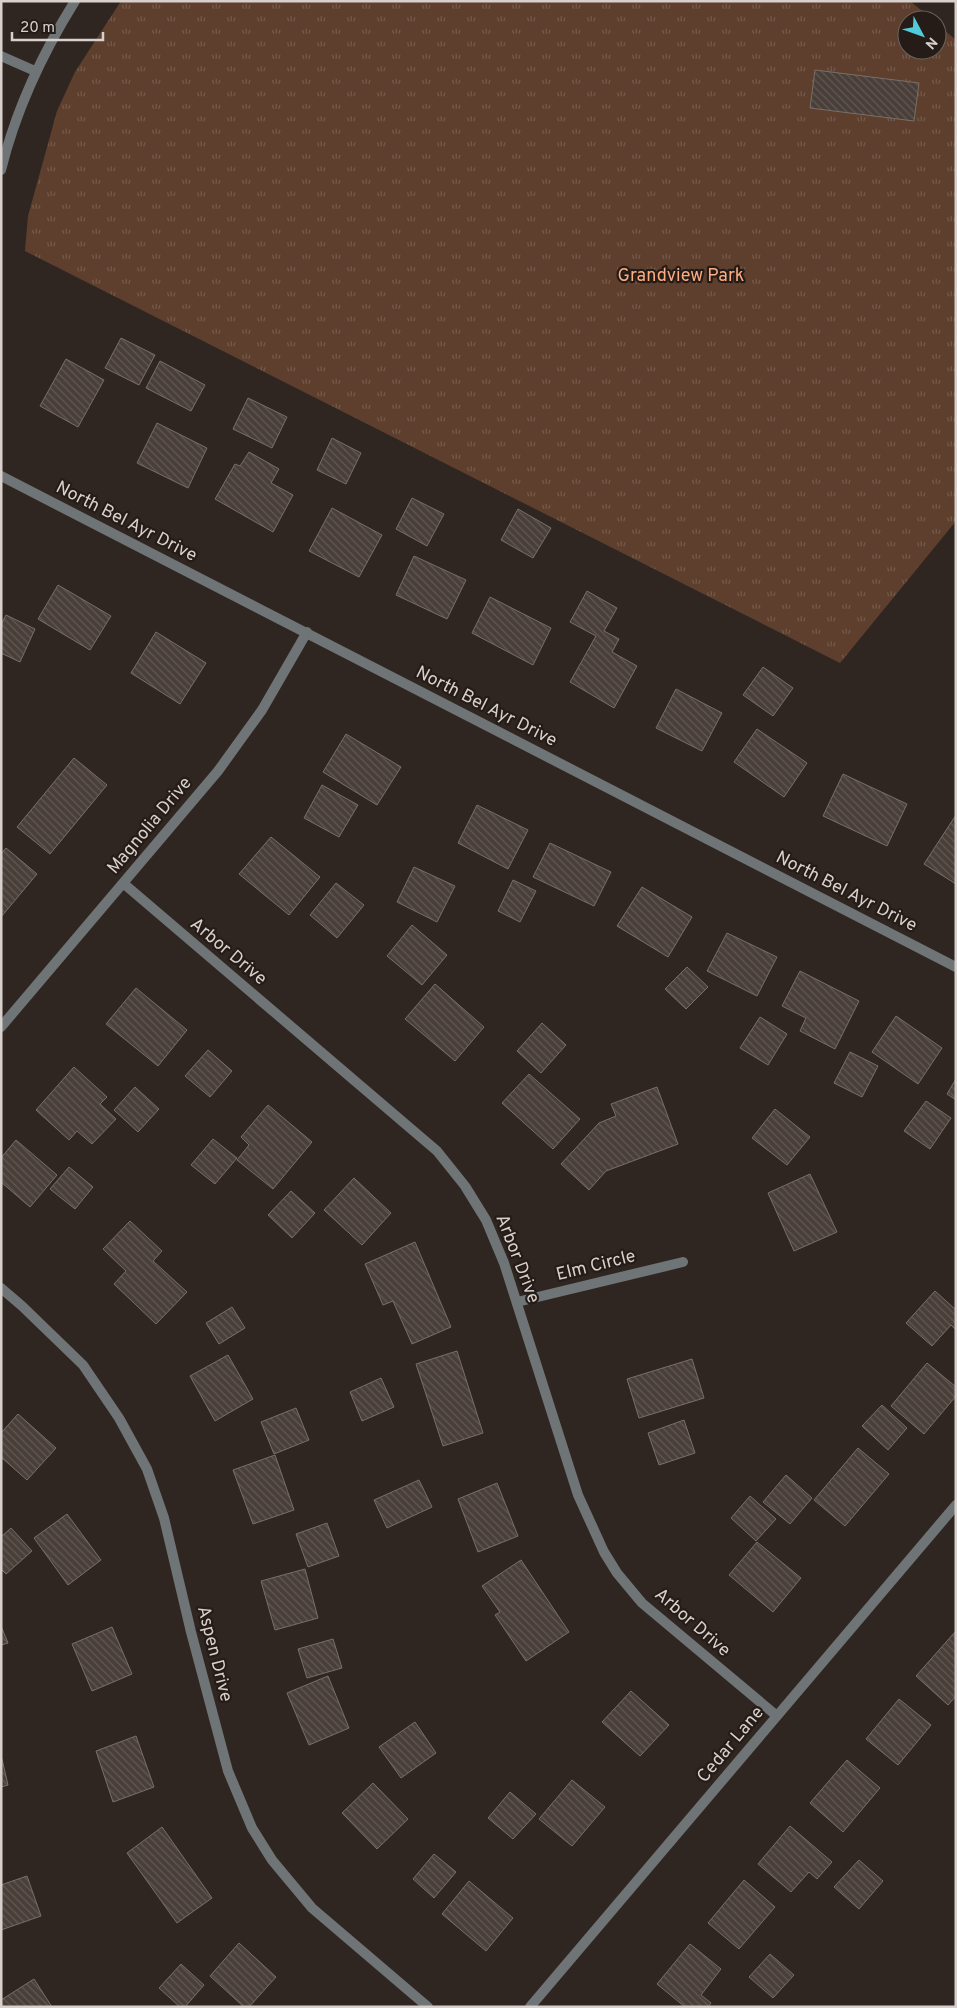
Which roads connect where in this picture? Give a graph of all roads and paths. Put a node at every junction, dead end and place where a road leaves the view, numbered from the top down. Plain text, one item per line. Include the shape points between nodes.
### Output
1 (75, 1) edge
2 (1, 56) edge
3 (35, 71) junction
4 (1, 170) edge
5 (1, 476) edge
6 (307, 632) junction
7 (123, 883) junction
8 (956, 967) edge
9 (1, 1027) edge
10 (682, 1262) dead end
11 (1, 1288) edge
12 (517, 1302) junction
13 (956, 1505) edge
14 (777, 1716) junction
15 (428, 2007) edge
16 (530, 2007) edge

1 - 3 street
2 - 3 street
3 - 4 street via 10,134
5 - 6 street, North Bel Ayr Drive
6 - 7 street, Magnolia Drive via 262,710 218,771
6 - 8 street, North Bel Ayr Drive
7 - 9 street, Magnolia Drive
7 - 12 street, Arbor Drive via 437,1152 465,1186 486,1220
10 - 12 street, Elm Circle
11 - 15 street, Aspen Drive via 83,1365 119,1418 147,1469 164,1518 228,1771 252,1828 272,1860 312,1908
12 - 14 street, Arbor Drive via 578,1494 617,1573 642,1603
13 - 14 street, Cedar Lane
14 - 16 street, Cedar Lane

